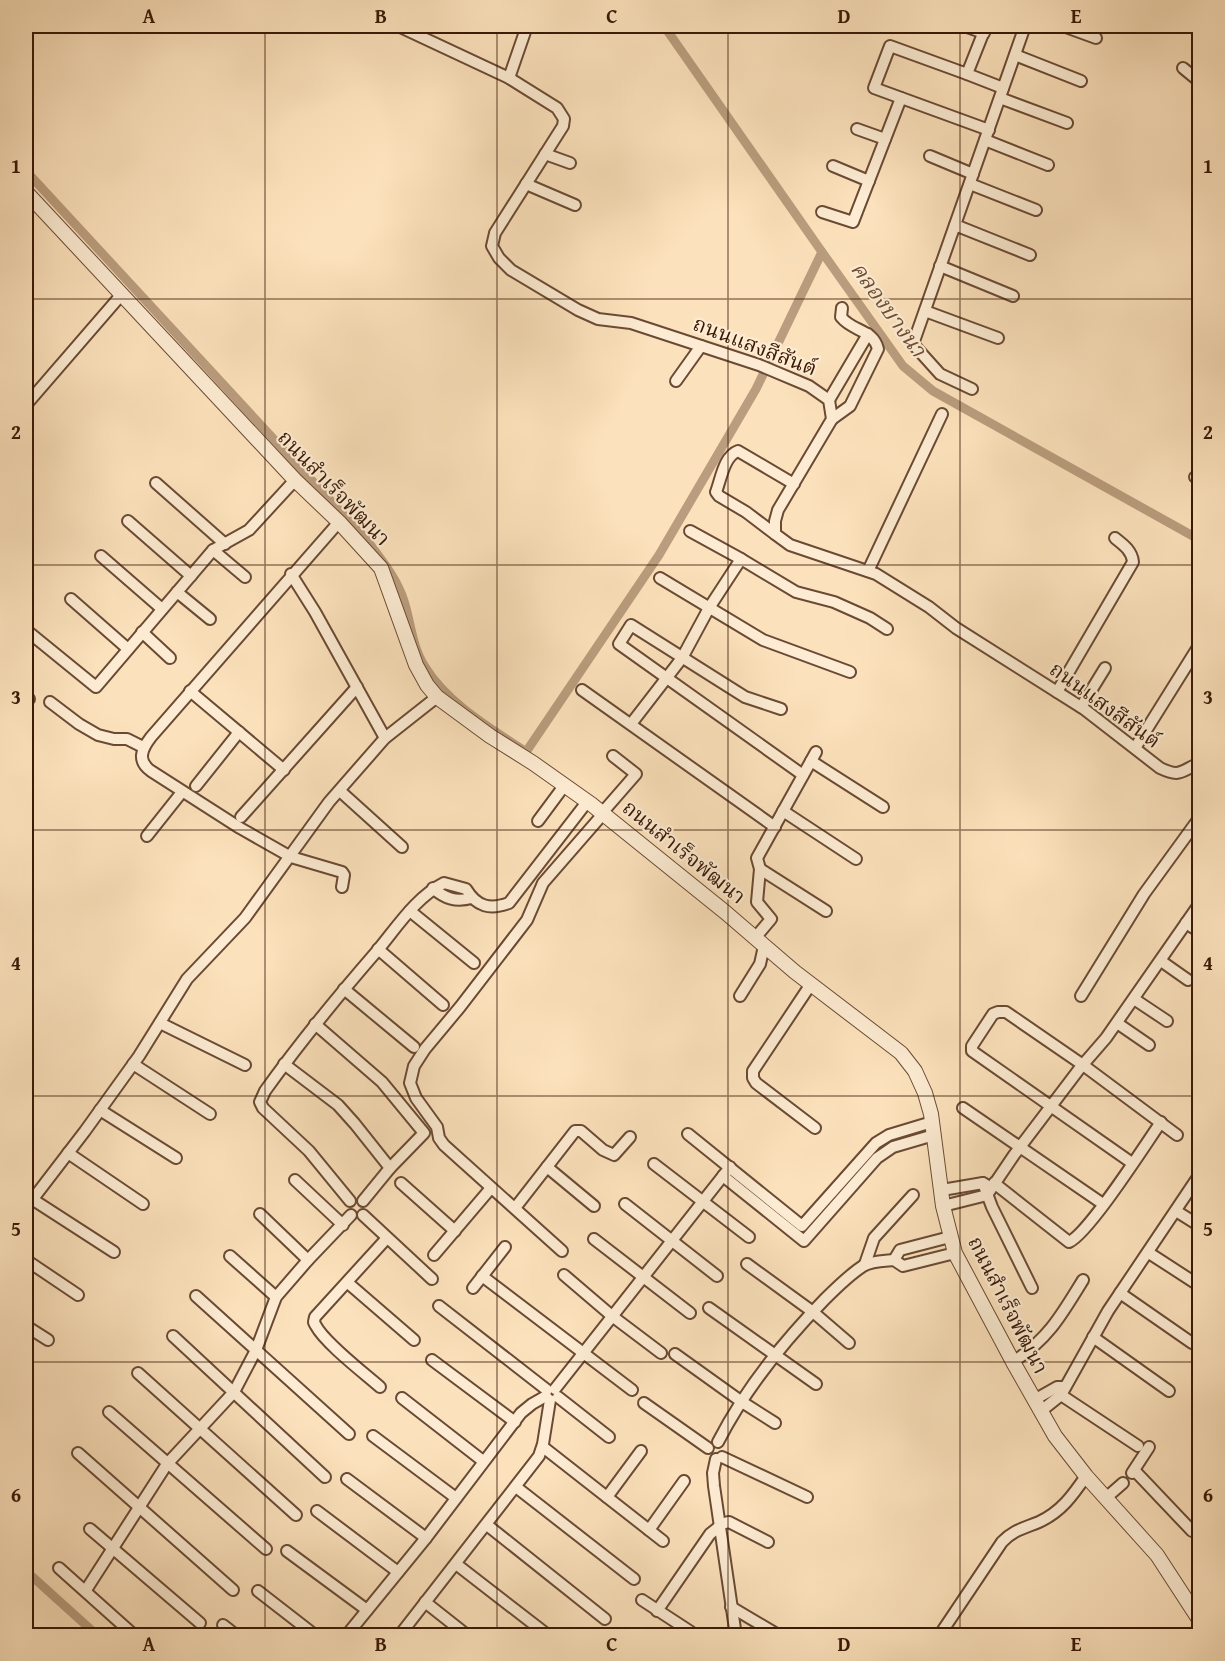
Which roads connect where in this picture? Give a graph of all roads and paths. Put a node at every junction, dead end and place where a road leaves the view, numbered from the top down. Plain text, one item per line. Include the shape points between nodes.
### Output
1 (398, 26) edge
2 (527, 26) edge
3 (964, 26) edge
4 (1025, 26) edge
5 (1063, 26) edge
6 (985, 29) edge
7 (1096, 38) dead end
8 (1015, 55) junction
9 (1183, 68) dead end
10 (968, 74) junction
11 (509, 78) junction
12 (1081, 81) dead end
13 (1200, 82) edge
14 (1002, 93) junction
15 (901, 98) junction
16 (1067, 123) dead end
17 (857, 129) dead end
18 (987, 135) junction
19 (885, 139) junction
20 (545, 154) junction
21 (930, 156) dead end
22 (570, 163) dead end
23 (833, 165) dead end
24 (1048, 165) dead end
25 (971, 179) junction
26 (869, 181) junction
27 (526, 184) junction
28 (26, 192) edge
29 (575, 205) dead end
30 (1036, 210) dead end
31 (822, 212) dead end
32 (955, 225) junction
33 (1030, 255) dead end
34 (940, 266) junction
35 (122, 294) junction
36 (1013, 296) dead end
37 (842, 308) dead end
38 (925, 311) junction
39 (868, 334) junction
40 (998, 338) dead end
41 (701, 346) junction
42 (676, 381) dead end
43 (972, 389) dead end
44 (830, 400) junction
45 (26, 405) edge
46 (942, 414) dead end
47 (832, 419) junction
48 (295, 480) junction
49 (156, 483) dead end
50 (794, 484) junction
51 (128, 521) dead end
52 (339, 522) junction
53 (690, 531) dead end
54 (775, 534) junction
55 (1115, 538) dead end
56 (225, 544) junction
57 (213, 550) junction
58 (101, 556) dead end
59 (741, 559) junction
60 (868, 571) junction
61 (291, 574) junction
62 (191, 576) junction
63 (245, 577) dead end
64 (660, 578) dead end
65 (177, 592) junction
66 (71, 599) dead end
67 (709, 608) junction
68 (162, 609) junction
69 (210, 619) dead end
70 (887, 629) dead end
71 (26, 630) edge
72 (142, 632) junction
73 (1200, 644) edge
74 (128, 649) junction
75 (170, 658) dead end
76 (682, 658) junction
77 (1105, 668) dead end
78 (850, 672) dead end
79 (667, 678) junction
80 (357, 687) junction
81 (582, 690) dead end
82 (190, 691) junction
83 (1058, 692) junction
84 (437, 698) junction
85 (50, 702) dead end
86 (1081, 706) junction
87 (781, 709) dead end
88 (631, 724) junction
89 (239, 732) junction
90 (385, 738) junction
91 (143, 747) junction
92 (1135, 748) junction
93 (613, 756) dead end
94 (1200, 763) edge
95 (284, 770) junction
96 (804, 775) junction
97 (196, 786) dead end
98 (564, 786) junction
99 (340, 791) junction
100 (182, 792) junction
101 (587, 802) junction
102 (883, 807) dead end
103 (783, 811) junction
104 (603, 814) junction
105 (241, 818) dead end
106 (1200, 818) edge
107 (538, 821) dead end
108 (775, 827) junction
109 (147, 836) dead end
110 (402, 847) dead end
111 (291, 857) junction
112 (856, 859) dead end
113 (760, 869) junction
114 (342, 887) dead end
115 (1200, 903) edge
116 (410, 911) junction
117 (826, 911) dead end
118 (1186, 923) junction
119 (1200, 932) edge
120 (760, 942) junction
121 (378, 950) junction
122 (1161, 961) junction
123 (474, 963) dead end
124 (1188, 980) dead end
125 (811, 984) junction
126 (344, 989) junction
127 (740, 996) dead end
128 (1082, 996) dead end
129 (1134, 999) junction
130 (443, 1005) dead end
131 (1167, 1021) dead end
132 (160, 1023) junction
133 (1117, 1023) junction
134 (315, 1024) junction
135 (1149, 1045) dead end
136 (414, 1047) dead end
137 (133, 1064) junction
138 (284, 1064) junction
139 (245, 1065) dead end
140 (1083, 1065) junction
141 (1050, 1107) junction
142 (963, 1108) dead end
143 (100, 1110) junction
144 (210, 1114) dead end
145 (1161, 1122) junction
146 (814, 1128) dead end
147 (933, 1128) junction
148 (688, 1134) dead end
149 (1178, 1135) dead end
150 (630, 1137) dead end
151 (1020, 1147) junction
152 (68, 1153) junction
153 (176, 1158) dead end
154 (1132, 1163) junction
155 (654, 1164) dead end
156 (547, 1167) junction
157 (390, 1168) junction
158 (727, 1171) junction
159 (1200, 1174) edge
160 (843, 1179) junction
161 (295, 1180) dead end
162 (401, 1183) dead end
163 (852, 1187) junction
164 (989, 1187) junction
165 (491, 1188) junction
166 (942, 1190) junction
167 (913, 1195) dead end
168 (350, 1201) junction
169 (363, 1201) junction
170 (704, 1201) junction
171 (29, 1203) edge
172 (143, 1203) dead end
173 (625, 1204) dead end
174 (1103, 1204) junction
175 (594, 1206) dead end
176 (943, 1206) junction
177 (515, 1208) junction
178 (1176, 1211) junction
179 (260, 1214) dead end
180 (351, 1215) junction
181 (363, 1215) junction
182 (343, 1225) junction
183 (802, 1226) junction
184 (1200, 1226) edge
185 (455, 1232) junction
186 (749, 1237) dead end
187 (950, 1237) junction
188 (387, 1238) junction
189 (594, 1239) dead end
190 (673, 1241) junction
191 (804, 1241) junction
192 (505, 1247) dead end
193 (562, 1251) dead end
194 (114, 1252) dead end
195 (955, 1253) junction
196 (1149, 1253) junction
197 (434, 1255) dead end
198 (230, 1256) dead end
199 (26, 1260) edge
200 (308, 1260) junction
201 (894, 1260) junction
202 (747, 1264) dead end
203 (865, 1264) junction
204 (564, 1275) dead end
205 (482, 1276) junction
206 (717, 1276) dead end
207 (644, 1278) junction
208 (432, 1279) dead end
209 (1083, 1281) dead end
210 (348, 1283) junction
211 (1200, 1286) edge
212 (473, 1288) dead end
213 (1032, 1288) dead end
214 (1120, 1293) junction
215 (78, 1294) dead end
216 (196, 1296) dead end
217 (276, 1297) junction
218 (439, 1306) dead end
219 (709, 1308) dead end
220 (813, 1312) junction
221 (690, 1313) dead end
222 (612, 1316) junction
223 (26, 1326) edge
224 (172, 1336) dead end
225 (1093, 1337) junction
226 (48, 1340) dead end
227 (414, 1340) dead end
228 (849, 1343) dead end
229 (1192, 1343) dead end
230 (256, 1350) junction
231 (583, 1353) junction
232 (661, 1353) dead end
233 (675, 1354) dead end
234 (776, 1355) junction
235 (432, 1360) dead end
236 (1013, 1362) junction
237 (138, 1373) dead end
238 (816, 1384) dead end
239 (380, 1388) dead end
240 (632, 1390) dead end
241 (1063, 1391) junction
242 (1169, 1391) dead end
243 (234, 1392) junction
244 (551, 1395) junction
245 (402, 1398) dead end
246 (741, 1402) junction
247 (644, 1403) dead end
248 (1038, 1406) junction
249 (109, 1412) dead end
250 (514, 1422) junction
251 (775, 1423) dead end
252 (199, 1430) junction
253 (349, 1434) dead end
254 (373, 1436) dead end
255 (609, 1437) dead end
256 (718, 1442) junction
257 (543, 1447) junction
258 (708, 1448) junction
259 (641, 1450) dead end
260 (78, 1453) dead end
261 (719, 1458) junction
262 (483, 1461) junction
263 (167, 1464) junction
264 (1086, 1476) junction
265 (325, 1477) dead end
266 (346, 1479) dead end
267 (684, 1481) dead end
268 (1123, 1483) dead end
269 (516, 1487) junction
270 (607, 1497) junction
271 (807, 1497) dead end
272 (1107, 1497) junction
273 (456, 1498) junction
274 (140, 1506) junction
275 (317, 1511) dead end
276 (296, 1515) dead end
277 (487, 1525) junction
278 (720, 1525) junction
279 (90, 1529) dead end
280 (649, 1530) junction
281 (1192, 1531) dead end
282 (426, 1538) junction
283 (663, 1541) dead end
284 (768, 1542) dead end
285 (113, 1548) junction
286 (266, 1550) dead end
287 (287, 1551) dead end
288 (456, 1564) junction
289 (59, 1568) dead end
290 (398, 1572) junction
291 (633, 1579) dead end
292 (86, 1590) junction
293 (233, 1590) dead end
294 (258, 1591) dead end
295 (642, 1600) dead end
296 (425, 1602) junction
297 (731, 1607) junction
298 (367, 1611) junction
299 (657, 1611) junction
300 (605, 1619) dead end
301 (1200, 1621) edge
302 (200, 1623) dead end
303 (223, 1625) dead end
304 (691, 1632) dead end
305 (135, 1635) edge
306 (237, 1635) edge
307 (316, 1635) edge
308 (346, 1635) edge
309 (399, 1635) edge
310 (468, 1635) edge
311 (549, 1635) edge
312 (736, 1635) edge
313 (780, 1635) edge
314 (939, 1635) edge

1 - 11 street, ถนนแสงสีสันต์
2 - 11 street
3 - 6 street
4 - 8 street
5 - 7 street
6 - 10 street
8 - 12 street
8 - 14 street
9 - 13 street
10 - 14 street
10 - 15 street via 890,46 874,88
11 - 20 street, ถนนแสงสีสันต์ via 562,113 563,126
14 - 16 street
14 - 18 street
15 - 18 street
15 - 19 street
17 - 19 street
18 - 24 street
18 - 25 street
19 - 26 street
20 - 22 street
20 - 27 street, ถนนแสงสีสันต์
21 - 25 street
23 - 26 street
25 - 30 street
25 - 32 street
26 - 31 street via 853,222
27 - 29 street
27 - 41 street, ถนนแสงสีสันต์ via 495,233 492,246 498,258 511,270 598,319 632,323
28 - 35 street, ถนนสำเร็จพัฒนา
32 - 33 street
32 - 34 street
34 - 36 street
34 - 38 street
35 - 45 street
35 - 48 street, ถนนสำเร็จพัฒนา
37 - 39 street via 841,317 850,327
38 - 40 street
38 - 43 street via 913,344 940,374
39 - 44 street
39 - 47 street via 878,349 850,406
41 - 42 street
41 - 44 street, ถนนแสงสีสันต์ via 759,365 809,386
44 - 47 street, ถนนแสงสีสันต์
46 - 60 street
47 - 50 street
48 - 52 street, ถนนสำเร็จพัฒนา
48 - 56 street via 249,530
49 - 56 street
50 - 54 street via 778,510
50 - 54 street, ถนนแสงสีสันต์ via 738,452 728,458 716,492
51 - 62 street
52 - 61 street
52 - 84 street, ถนนสำเร็จพัฒนา via 381,568 416,665
53 - 59 street
54 - 60 street, ถนนแสงสีสันต์ via 790,545
55 - 83 street via 1129,550 1133,562
56 - 57 street
57 - 62 street
57 - 63 street
58 - 68 street
59 - 67 street
59 - 70 street via 796,592 834,602
60 - 83 street, ถนนแสงสีสันต์
61 - 80 street
61 - 82 street
62 - 65 street
64 - 67 street
65 - 68 street
65 - 69 street
66 - 74 street
67 - 76 street
67 - 78 street via 763,640
68 - 72 street
71 - 74 street via 96,687
72 - 74 street
72 - 75 street
73 - 92 street
76 - 79 street
76 - 79 street via 632,625 619,644
76 - 87 street via 745,697
77 - 86 street
79 - 88 street
79 - 96 street
80 - 90 street
80 - 95 street
81 - 88 street
82 - 89 street
82 - 91 street
83 - 86 street, ถนนแสงสีสันต์
84 - 90 street
84 - 98 street, ถนนสำเร็จพัฒนา
85 - 91 street via 98,735 127,739
86 - 92 street, ถนนแสงสีสันต์
88 - 108 street
89 - 95 street
89 - 97 street
90 - 99 street
91 - 100 street via 144,766
92 - 94 street, ถนนแสงสีสันต์ via 1152,764 1173,774
93 - 104 street via 636,774
95 - 105 street
96 - 102 street via 814,757
96 - 103 street
98 - 101 street, ถนนสำเร็จพัฒนา
98 - 107 street
99 - 110 street
99 - 111 street
100 - 109 street
100 - 111 street
101 - 104 street, ถนนสำเร็จพัฒนา
101 - 116 street via 509,903 489,907 472,898 461,901 442,897 433,888
103 - 108 street
103 - 112 street
104 - 120 street, ถนนสำเร็จพัฒนา
104 - 165 street via 543,883 527,920 414,1066 410,1083 444,1145
106 - 128 street via 1144,894
108 - 113 street via 757,858
111 - 114 street via 342,872
111 - 132 street via 245,918 187,979
113 - 117 street
113 - 120 street via 756,902 771,919
115 - 118 street
116 - 121 street
116 - 123 street
118 - 119 street
118 - 122 street
120 - 125 street, ถนนสำเร็จพัฒนา
120 - 127 street via 760,964
121 - 126 street
121 - 130 street
122 - 124 street
122 - 129 street
125 - 146 street via 753,1071 753,1078
125 - 147 street, ถนนสำเร็จพัฒนา via 901,1053 925,1093
126 - 134 street
126 - 136 street
129 - 131 street
129 - 133 street
132 - 137 street
132 - 139 street
133 - 135 street
133 - 140 street
134 - 138 street
134 - 157 street via 382,1082 424,1133
137 - 143 street
137 - 144 street
138 - 157 street via 338,1106
138 - 168 street via 260,1102 309,1151
140 - 141 street
140 - 141 street via 1006,1012 993,1014 972,1051
140 - 145 street
141 - 151 street
141 - 154 street
142 - 151 street
143 - 152 street
143 - 153 street
145 - 149 street
145 - 154 street
147 - 160 street via 889,1135 876,1143
147 - 163 street via 893,1147
147 - 166 street, ถนนสำเร็จพัฒนา
148 - 158 street
150 - 156 street via 614,1155 581,1131 575,1131
151 - 164 street
151 - 174 street
152 - 171 street
152 - 172 street
154 - 174 street
155 - 170 street
156 - 175 street
156 - 177 street
157 - 169 street
158 - 170 street
158 - 183 street
158 - 191 street
159 - 178 street
160 - 163 street
160 - 183 street
161 - 182 street
162 - 185 street
163 - 191 street
164 - 166 street
164 - 174 street via 1069,1242 1076,1239
164 - 176 street
164 - 213 street
165 - 177 street
165 - 185 street
166 - 176 street, ถนนสำเร็จพัฒนา
167 - 203 street via 874,1238
168 - 169 street
168 - 180 street via 347,1208
169 - 181 street
170 - 186 street
170 - 190 street
171 - 194 street
173 - 190 street
176 - 187 street, ถนนสำเร็จพัฒนา
177 - 193 street
178 - 184 street
178 - 196 street
179 - 200 street
180 - 181 street
180 - 182 street
181 - 188 street
182 - 200 street
183 - 191 street
185 - 197 street
187 - 195 street, ถนนสำเร็จพัฒนา
187 - 201 street via 900,1250
188 - 208 street
188 - 210 street
189 - 207 street
190 - 206 street
190 - 207 street
192 - 205 street
195 - 201 street via 903,1266
195 - 236 street, ถนนสำเร็จพัฒนา
196 - 211 street
196 - 214 street
198 - 217 street
199 - 215 street
200 - 217 street
201 - 203 street
202 - 220 street
203 - 220 street
204 - 222 street
205 - 212 street
205 - 231 street
207 - 221 street
207 - 222 street
209 - 236 street via 1056,1323 1034,1348
210 - 227 street
210 - 239 street via 315,1317 314,1323
214 - 225 street
214 - 229 street
216 - 230 street
217 - 230 street
218 - 244 street
219 - 234 street
220 - 228 street
220 - 234 street
222 - 231 street
222 - 232 street
223 - 226 street
224 - 243 street
225 - 241 street
225 - 242 street
230 - 243 street
230 - 253 street
231 - 240 street
231 - 244 street
233 - 246 street
234 - 238 street
234 - 246 street
235 - 250 street
236 - 248 street, ถนนสำเร็จพัฒนา
237 - 252 street
241 - 248 street
241 - 281 street via 1144,1447 1133,1472
243 - 252 street
243 - 265 street
244 - 250 street via 532,1404
244 - 255 street
244 - 257 street
245 - 262 street
246 - 251 street
246 - 256 street
247 - 258 street
248 - 264 street, ถนนสำเร็จพัฒนา
249 - 263 street
250 - 262 street
252 - 263 street
252 - 276 street
254 - 273 street
256 - 258 street
256 - 261 street via 725,1449
257 - 269 street
257 - 270 street
258 - 261 street via 709,1454
259 - 270 street
260 - 274 street
261 - 271 street
261 - 278 street via 713,1473
262 - 273 street
263 - 274 street
263 - 286 street
264 - 272 street, ถนนสำเร็จพัฒนา
264 - 314 street via 1057,1512 1010,1533
266 - 282 street
267 - 280 street
268 - 272 street
269 - 277 street
269 - 291 street
270 - 280 street
272 - 301 street, ถนนสำเร็จพัฒนา via 1157,1555
273 - 282 street
274 - 285 street
274 - 293 street
275 - 290 street
277 - 288 street
277 - 300 street
278 - 284 street via 729,1522
278 - 297 street
278 - 299 street
279 - 285 street
280 - 283 street
282 - 290 street
285 - 292 street
285 - 302 street
287 - 298 street
288 - 296 street
288 - 311 street
289 - 292 street
290 - 298 street
292 - 305 street
294 - 307 street
295 - 299 street
296 - 309 street
296 - 310 street
297 - 312 street
297 - 313 street
298 - 308 street
299 - 304 street
303 - 306 street

